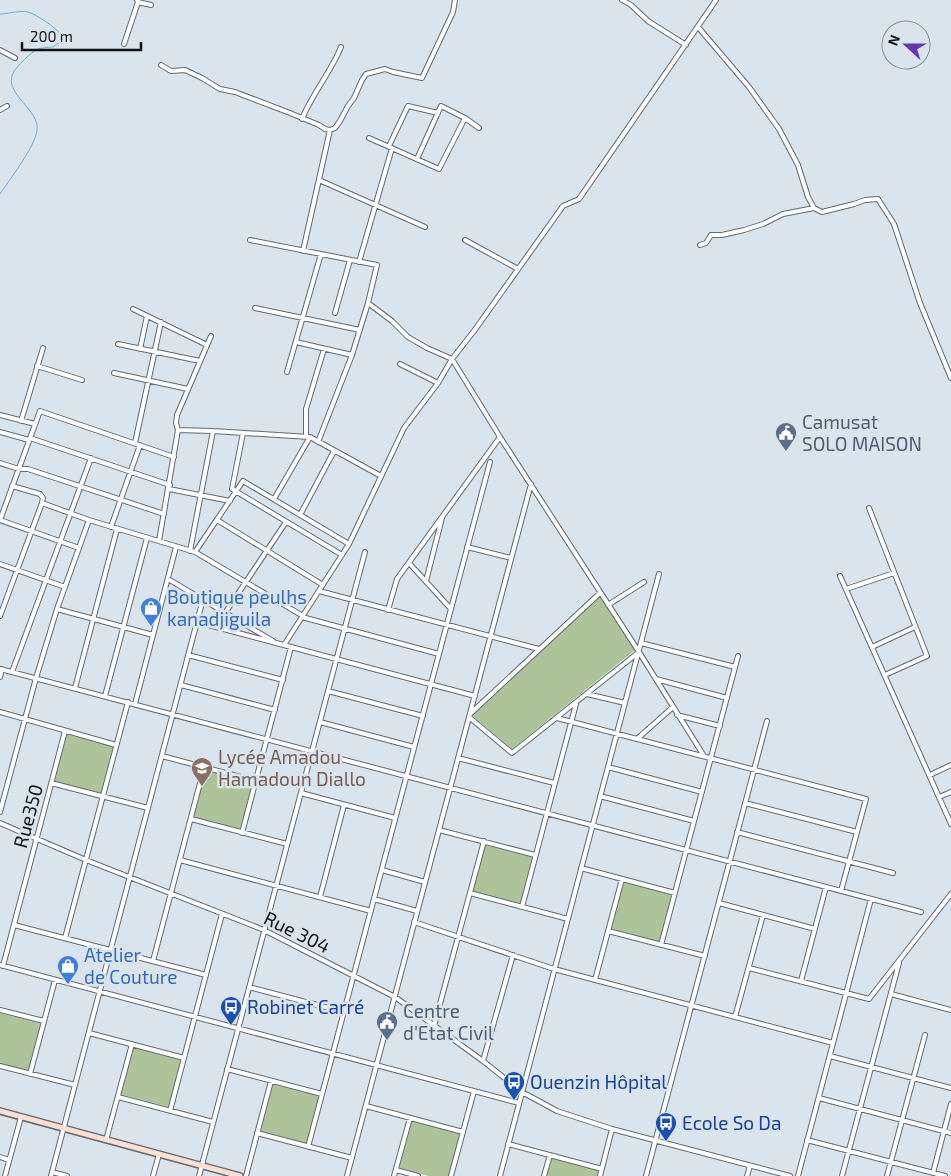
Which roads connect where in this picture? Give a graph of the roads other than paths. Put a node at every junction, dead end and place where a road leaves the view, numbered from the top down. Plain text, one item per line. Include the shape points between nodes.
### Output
1 (455, 0) edge
2 (622, 0) edge
3 (716, 0) edge
4 (137, 1) edge
5 (151, 6) dead end
6 (698, 26) junction
7 (124, 44) dead end
8 (686, 44) junction
9 (340, 47) dead end
10 (0, 50) edge
11 (15, 58) dead end
12 (161, 65) dead end
13 (7, 106) dead end
14 (0, 110) edge
15 (438, 113) junction
16 (465, 118) junction
17 (302, 119) junction
18 (479, 128) dead end
19 (330, 130) junction
20 (369, 138) dead end
21 (390, 147) junction
22 (417, 159) junction
23 (319, 180) junction
24 (376, 205) junction
25 (814, 208) junction
26 (425, 227) dead end
27 (250, 240) dead end
28 (465, 240) dead end
29 (700, 245) dead end
30 (303, 251) junction
31 (321, 254) junction
32 (350, 260) junction
33 (360, 262) junction
34 (518, 269) junction
35 (368, 303) junction
36 (255, 308) dead end
37 (133, 309) dead end
38 (335, 314) dead end
39 (148, 316) junction
40 (303, 318) junction
41 (161, 322) junction
42 (360, 330) junction
43 (211, 336) dead end
44 (296, 342) junction
45 (118, 344) dead end
46 (207, 345) junction
47 (42, 348) dead end
48 (140, 349) junction
49 (324, 349) junction
50 (155, 352) junction
51 (352, 355) junction
52 (452, 359) junction
53 (200, 361) junction
54 (400, 364) dead end
55 (37, 366) junction
56 (287, 372) dead end
57 (114, 373) dead end
58 (951, 378) edge
59 (82, 380) dead end
60 (149, 381) junction
61 (438, 384) junction
62 (188, 389) junction
63 (0, 415) edge
64 (21, 421) junction
65 (35, 424) junction
66 (178, 430) junction
67 (212, 431) junction
68 (0, 432) edge
69 (243, 433) junction
70 (308, 437) junction
71 (500, 437) junction
72 (30, 439) junction
73 (318, 442) junction
74 (138, 444) junction
75 (334, 450) junction
76 (174, 457) junction
77 (91, 458) junction
78 (490, 462) dead end
79 (0, 463) edge
80 (19, 469) junction
81 (130, 472) junction
82 (381, 476) junction
83 (531, 484) junction
84 (12, 486) junction
85 (81, 486) junction
86 (169, 487) junction
87 (236, 492) junction
88 (201, 495) junction
89 (0, 498) edge
90 (121, 500) junction
91 (274, 500) junction
92 (7, 501) junction
93 (230, 501) junction
94 (42, 503) junction
95 (869, 508) dead end
96 (70, 513) junction
97 (164, 514) junction
98 (300, 515) junction
99 (442, 516) junction
100 (0, 520) edge
101 (89, 520) junction
102 (217, 520) junction
103 (286, 522) junction
104 (111, 527) junction
105 (118, 529) junction
106 (32, 531) junction
107 (147, 538) junction
108 (60, 541) junction
109 (159, 541) junction
110 (349, 544) junction
111 (176, 547) junction
112 (467, 547) junction
113 (79, 548) junction
114 (267, 550) junction
115 (190, 551) junction
116 (195, 552) junction
117 (365, 552) dead end
118 (342, 555) junction
119 (511, 558) junction
120 (409, 563) junction
121 (0, 564) edge
122 (17, 570) junction
123 (894, 573) junction
124 (659, 574) dead end
125 (840, 576) dead end
126 (168, 578) junction
127 (46, 580) junction
128 (426, 581) junction
129 (246, 582) junction
130 (644, 582) dead end
131 (323, 585) junction
132 (65, 587) junction
133 (846, 589) junction
134 (319, 591) junction
135 (600, 593) junction
136 (203, 599) junction
137 (352, 600) junction
138 (608, 605) junction
139 (57, 609) junction
140 (451, 609) junction
141 (388, 610) junction
142 (225, 612) junction
143 (0, 616) edge
144 (303, 617) junction
145 (94, 619) junction
146 (197, 622) junction
147 (447, 625) junction
148 (123, 627) junction
149 (915, 627) junction
150 (344, 628) junction
151 (153, 634) junction
152 (490, 636) junction
153 (641, 643) junction
154 (278, 644) junction
155 (284, 645) junction
156 (291, 647) junction
157 (872, 647) junction
158 (539, 649) junction
159 (639, 652) junction
160 (439, 654) junction
161 (188, 655) junction
162 (738, 656) dead end
163 (336, 659) junction
164 (735, 667) junction
165 (1, 669) edge
166 (12, 672) junction
167 (885, 675) junction
168 (0, 677) edge
169 (36, 678) junction
170 (656, 679) junction
171 (283, 680) junction
172 (431, 684) junction
173 (180, 685) junction
174 (75, 688) junction
175 (328, 691) junction
176 (587, 694) junction
177 (105, 696) junction
178 (474, 696) junction
179 (727, 698) junction
180 (128, 702) junction
181 (576, 703) junction
182 (134, 704) junction
183 (625, 704) junction
184 (673, 707) junction
185 (275, 710) junction
186 (0, 712) edge
187 (173, 714) junction
188 (677, 714) junction
189 (423, 716) junction
190 (469, 716) junction
191 (557, 718) junction
192 (25, 719) junction
193 (571, 721) junction
194 (767, 721) dead end
195 (320, 722) junction
196 (720, 726) junction
197 (65, 731) junction
198 (617, 734) junction
199 (267, 739) junction
200 (637, 739) junction
201 (116, 745) junction
202 (414, 747) junction
203 (312, 751) junction
204 (162, 756) junction
205 (704, 756) junction
206 (458, 758) junction
207 (711, 758) junction
208 (951, 765) edge
209 (608, 767) junction
210 (204, 768) junction
211 (754, 770) junction
212 (930, 775) junction
213 (407, 776) junction
214 (256, 781) junction
215 (51, 783) junction
216 (554, 783) junction
217 (450, 788) junction
218 (702, 792) junction
219 (951, 792) edge
220 (301, 793) junction
221 (103, 796) junction
222 (600, 796) junction
223 (940, 797) junction
224 (745, 803) junction
225 (344, 805) junction
226 (148, 808) junction
227 (0, 812) edge
228 (546, 813) junction
229 (395, 818) junction
230 (191, 819) junction
231 (694, 821) junction
232 (0, 823) edge
233 (951, 824) edge
234 (593, 825) junction
235 (439, 830) junction
236 (242, 832) junction
237 (738, 832) junction
238 (857, 832) junction
239 (36, 839) junction
240 (484, 841) junction
241 (287, 844) junction
242 (686, 850) junction
243 (535, 855) junction
244 (86, 860) junction
245 (180, 860) junction
246 (730, 861) junction
247 (849, 862) junction
248 (581, 868) junction
249 (382, 870) junction
250 (894, 873) dead end
251 (130, 877) junction
252 (622, 879) junction
253 (425, 882) junction
254 (276, 886) junction
255 (826, 887) junction
256 (842, 891) junction
257 (171, 893) junction
258 (470, 893) junction
259 (675, 893) junction
260 (951, 894) edge
261 (320, 897) junction
262 (374, 899) junction
263 (872, 899) junction
264 (719, 903) junction
265 (522, 907) junction
266 (371, 911) junction
267 (418, 911) junction
268 (921, 912) dead end
269 (222, 914) junction
270 (762, 915) junction
271 (568, 919) junction
272 (414, 922) junction
273 (14, 925) junction
274 (815, 929) junction
275 (264, 930) junction
276 (608, 931) junction
277 (458, 937) junction
278 (65, 938) junction
279 (661, 945) junction
280 (110, 950) junction
281 (512, 955) junction
282 (705, 956) junction
283 (900, 959) junction
284 (153, 962) junction
285 (1, 966) edge
286 (749, 968) junction
287 (554, 969) junction
288 (206, 976) junction
289 (354, 976) junction
290 (55, 980) junction
291 (595, 980) junction
292 (801, 982) junction
293 (249, 987) junction
294 (100, 992) junction
295 (846, 994) junction
296 (890, 994) junction
297 (395, 996) junction
298 (692, 1006) junction
299 (0, 1010) edge
300 (951, 1010) edge
301 (344, 1012) junction
302 (195, 1017) junction
303 (736, 1017) junction
304 (44, 1021) junction
305 (434, 1026) junction
306 (238, 1029) junction
307 (89, 1033) junction
308 (924, 1035) dead end
309 (833, 1043) junction
310 (132, 1044) junction
311 (333, 1054) junction
312 (830, 1056) junction
313 (184, 1058) junction
314 (483, 1061) junction
315 (376, 1065) junction
316 (0, 1066) edge
317 (871, 1067) junction
318 (227, 1069) junction
319 (30, 1074) junction
320 (913, 1078) junction
321 (271, 1081) junction
322 (75, 1085) junction
323 (951, 1088) edge
324 (474, 1091) junction
325 (522, 1092) junction
326 (322, 1094) junction
327 (118, 1097) junction
328 (819, 1098) junction
329 (519, 1103) junction
330 (951, 1104) edge
331 (366, 1106) junction
332 (860, 1109) junction
333 (0, 1111) edge
334 (170, 1111) junction
335 (20, 1117) junction
336 (410, 1118) junction
337 (902, 1120) junction
338 (213, 1122) junction
339 (63, 1129) junction
340 (612, 1129) junction
341 (944, 1131) junction
342 (463, 1132) junction
343 (257, 1133) junction
344 (951, 1133) edge
345 (106, 1140) junction
346 (808, 1140) junction
347 (656, 1141) junction
348 (508, 1144) junction
349 (308, 1147) junction
350 (849, 1151) junction
351 (159, 1154) junction
352 (550, 1155) junction
353 (0, 1157) edge
354 (352, 1158) junction
355 (9, 1160) junction
356 (891, 1162) junction
357 (202, 1166) junction
358 (750, 1166) junction
359 (602, 1169) junction
360 (396, 1170) junction
361 (933, 1173) junction
362 (51, 1174) edge
363 (5, 1176) edge
364 (67, 1176) edge
365 (153, 1176) edge
366 (199, 1176) edge
367 (240, 1176) edge
368 (246, 1176) edge
369 (347, 1176) edge
370 (394, 1176) edge
371 (418, 1176) edge
372 (451, 1176) edge
373 (500, 1176) edge
374 (544, 1176) edge
375 (600, 1176) edge
376 (646, 1176) edge
377 (748, 1176) edge
378 (790, 1176) edge
379 (798, 1176) edge
380 (842, 1176) edge
381 (887, 1176) edge
382 (944, 1176) edge

1 - 19 street via 453,12 422,78 385,69 366,74 340,121
2 - 8 street via 648,21
3 - 6 street
4 - 5 street
4 - 7 street
6 - 8 street
6 - 25 street via 779,129 798,164
8 - 34 street via 579,199 562,206
9 - 17 street
10 - 11 street
12 - 17 street via 171,71 185,70 220,89
13 - 14 street
15 - 16 street via 441,106
15 - 21 street via 408,106
15 - 22 street
16 - 18 street
16 - 22 street via 439,169
17 - 19 street
19 - 23 street
20 - 21 street
21 - 22 street
21 - 24 street
23 - 24 street
23 - 30 street
24 - 26 street
24 - 33 street
25 - 29 street via 783,214 744,230 711,235 706,243
25 - 58 street via 822,212 878,199 896,230 920,303
27 - 30 street
28 - 34 street
30 - 31 street
31 - 32 street
31 - 40 street
32 - 33 street
32 - 38 street
33 - 35 street via 377,265
34 - 52 street
35 - 42 street
35 - 52 street via 408,337
36 - 40 street
37 - 39 street
39 - 41 street
39 - 48 street
40 - 42 street
40 - 44 street
41 - 46 street
41 - 50 street
42 - 51 street
43 - 46 street
44 - 49 street
44 - 56 street
45 - 48 street
46 - 53 street
47 - 55 street
48 - 50 street
49 - 51 street
49 - 70 street via 306,409
50 - 53 street
50 - 60 street
51 - 73 street
52 - 61 street
52 - 71 street
53 - 62 street
54 - 61 street
55 - 59 street
55 - 64 street
57 - 60 street
60 - 62 street
60 - 74 street
61 - 82 street via 404,428
62 - 66 street via 177,415
63 - 64 street
64 - 65 street
65 - 72 street
65 - 74 street via 40,410
66 - 67 street
66 - 76 street
67 - 69 street
67 - 88 street
68 - 72 street
69 - 70 street
69 - 87 street via 232,489
70 - 73 street
70 - 91 street
71 - 83 street
71 - 99 street
72 - 77 street
72 - 80 street
73 - 75 street
74 - 76 street
74 - 81 street
75 - 82 street
75 - 98 street
76 - 86 street
77 - 81 street
77 - 85 street
78 - 112 street
79 - 80 street
80 - 84 street
80 - 85 street
81 - 86 street
81 - 90 street
82 - 110 street
83 - 119 street
83 - 135 street
84 - 92 street
84 - 94 street via 40,494
85 - 90 street
85 - 96 street
86 - 88 street
86 - 97 street
87 - 91 street via 243,481
87 - 93 street
87 - 103 street
88 - 93 street
88 - 115 street
89 - 92 street
90 - 97 street
90 - 104 street
91 - 98 street
92 - 100 street
93 - 102 street
94 - 96 street
94 - 106 street
95 - 123 street
96 - 101 street
96 - 108 street
97 - 109 street
98 - 110 street
99 - 120 street
99 - 128 street
100 - 106 street
101 - 104 street
101 - 113 street
102 - 114 street
102 - 116 street
103 - 114 street
103 - 118 street
104 - 105 street
105 - 107 street
105 - 145 street
106 - 108 street
106 - 122 street
107 - 109 street
107 - 148 street
108 - 113 street
108 - 127 street
109 - 111 street
110 - 118 street
111 - 115 street
111 - 126 street
112 - 119 street
112 - 140 street
113 - 132 street
114 - 129 street
114 - 131 street
115 - 116 street
116 - 129 street
117 - 137 street
118 - 131 street
119 - 152 street
120 - 128 street
120 - 141 street via 397,579
121 - 122 street
122 - 127 street
122 - 143 street
123 - 133 street
123 - 149 street
124 - 153 street
125 - 133 street
126 - 136 street
126 - 151 street
127 - 132 street
127 - 166 street
128 - 140 street
129 - 142 street
129 - 144 street
130 - 138 street
131 - 134 street
132 - 139 street
133 - 157 street
134 - 137 street
134 - 144 street
135 - 138 street
135 - 158 street
136 - 142 street
136 - 146 street
137 - 141 street
137 - 150 street
138 - 159 street
139 - 145 street
139 - 169 street
140 - 147 street
141 - 147 street
142 - 154 street
144 - 150 street
144 - 155 street
145 - 148 street
145 - 174 street
146 - 154 street
146 - 161 street
147 - 152 street
147 - 160 street
148 - 151 street
148 - 177 street
149 - 157 street
149 - 167 street via 927,656
150 - 160 street
150 - 163 street
151 - 182 street
152 - 158 street
152 - 178 street
153 - 159 street
153 - 164 street
154 - 155 street
155 - 156 street
156 - 163 street
156 - 171 street
157 - 167 street
158 - 190 street
159 - 170 street
159 - 176 street
159 - 183 street
160 - 172 street
161 - 171 street
161 - 173 street
162 - 164 street
163 - 172 street
163 - 175 street
164 - 179 street
165 - 166 street
165 - 168 street
166 - 169 street
167 - 212 street
169 - 174 street
169 - 192 street
170 - 179 street
170 - 184 street
171 - 185 street
172 - 178 street
172 - 189 street
173 - 185 street
173 - 187 street
174 - 177 street
175 - 189 street
175 - 195 street
176 - 181 street
176 - 183 street
177 - 180 street
178 - 190 street
179 - 196 street
180 - 182 street
180 - 201 street
181 - 191 street
181 - 193 street
182 - 187 street
183 - 198 street
184 - 188 street
184 - 200 street
185 - 199 street
186 - 192 street
187 - 199 street
187 - 204 street
188 - 196 street
188 - 205 street
189 - 202 street
190 - 191 street via 512,753
190 - 206 street
191 - 193 street
192 - 197 street
192 - 227 street
193 - 198 street
193 - 216 street
194 - 211 street
195 - 202 street
195 - 203 street
196 - 207 street
197 - 201 street
197 - 215 street, Rue350
198 - 200 street
198 - 209 street
199 - 203 street
199 - 214 street
200 - 205 street
201 - 221 street
202 - 213 street
203 - 213 street
203 - 220 street
204 - 210 street
204 - 226 street
205 - 207 street
206 - 216 street
206 - 217 street
207 - 211 street
207 - 218 street
208 - 212 street
209 - 218 street
209 - 222 street
210 - 214 street
210 - 230 street
211 - 224 street
211 - 238 street via 866,799
212 - 223 street
213 - 217 street
213 - 229 street
214 - 236 street
215 - 221 street
215 - 239 street, Rue350
216 - 228 street
217 - 228 street
217 - 235 street
218 - 231 street
219 - 223 street
220 - 225 street
220 - 241 street
221 - 226 street
221 - 244 street
222 - 231 street
222 - 234 street
223 - 233 street
224 - 237 street
224 - 238 street
225 - 229 street
225 - 261 street
226 - 251 street
228 - 234 street
228 - 243 street
229 - 249 street
230 - 236 street
230 - 245 street
231 - 242 street
232 - 239 street, Rue 304
234 - 242 street
234 - 248 street
235 - 240 street
235 - 253 street
236 - 241 street
237 - 246 street
237 - 247 street
238 - 247 street
239 - 244 street, Rue 304
239 - 273 street, Rue350
240 - 243 street
240 - 258 street
241 - 254 street
242 - 246 street
242 - 259 street
243 - 265 street
244 - 251 street, Rue 304
244 - 278 street
245 - 254 street
245 - 257 street
246 - 255 street
246 - 264 street
247 - 250 street
247 - 256 street
248 - 252 street
248 - 271 street
249 - 253 street
249 - 262 street
251 - 257 street, Rue 304
251 - 280 street
252 - 259 street
252 - 276 street
253 - 267 street
254 - 261 street
254 - 275 street
255 - 256 street
255 - 274 street
256 - 263 street
257 - 269 street, Rue 304
257 - 284 street
258 - 265 street
258 - 277 street
259 - 279 street
260 - 283 street
261 - 266 street
262 - 266 street
262 - 267 street
263 - 268 street
263 - 295 street
264 - 270 street
264 - 282 street
265 - 271 street
266 - 289 street
267 - 272 street
269 - 275 street, Rue 304
269 - 288 street
270 - 274 street
270 - 286 street
271 - 287 street
272 - 277 street
272 - 297 street
273 - 278 street
273 - 285 street, Rue350
274 - 292 street
275 - 289 street, Rue 304
275 - 293 street
276 - 279 street
276 - 291 street
277 - 281 street
277 - 305 street
278 - 280 street
279 - 282 street
280 - 284 street
280 - 294 street
281 - 287 street
281 - 314 street
282 - 298 street
283 - 295 street via 869,1000
283 - 296 street
284 - 288 street
285 - 290 street
286 - 292 street
286 - 303 street
287 - 291 street
287 - 325 street
288 - 302 street
289 - 297 street, Rue 304
289 - 301 street
290 - 294 street
290 - 304 street
291 - 298 street
292 - 295 street
293 - 301 street
293 - 306 street
294 - 302 street
294 - 307 street
295 - 309 street
296 - 300 street
296 - 317 street
297 - 305 street, Rue 304
297 - 315 street
298 - 303 street
298 - 347 street
299 - 304 street
301 - 311 street
302 - 306 street
302 - 313 street
303 - 309 street
304 - 319 street
305 - 314 street, Rue 304
306 - 311 street
306 - 318 street
307 - 310 street
307 - 322 street
308 - 320 street
309 - 312 street
310 - 313 street
310 - 327 street
311 - 315 street
311 - 326 street
312 - 317 street
312 - 328 street
313 - 334 street
314 - 325 street, Rue 304
315 - 324 street
315 - 331 street
316 - 319 street
317 - 320 street
317 - 332 street
318 - 321 street
318 - 338 street
319 - 322 street
320 - 323 street
320 - 337 street
321 - 326 street
321 - 343 street
322 - 339 street
324 - 329 street
324 - 342 street
325 - 329 street
325 - 340 street, Rue 304 via 557,1111
326 - 349 street
327 - 334 street
327 - 345 street
328 - 332 street
328 - 346 street
329 - 348 street
330 - 341 street
331 - 336 street
331 - 354 street
332 - 337 street
332 - 350 street
333 - 335 street
334 - 338 street
335 - 339 street
335 - 355 street
336 - 342 street
336 - 360 street
337 - 341 street
337 - 356 street
338 - 357 street
339 - 345 street
339 - 362 street
340 - 347 street, Rue 304
340 - 359 street
341 - 344 street
341 - 361 street
342 - 372 street
343 - 349 street
343 - 368 street
345 - 351 street
346 - 350 street
346 - 379 street
347 - 358 street, Rue 304
347 - 376 street
348 - 352 street
348 - 373 street
349 - 354 street
350 - 356 street
350 - 380 street
351 - 357 street
351 - 365 street
352 - 359 street
352 - 374 street
353 - 355 street
354 - 369 street
355 - 363 street
356 - 361 street
356 - 381 street
357 - 366 street
357 - 367 street
358 - 377 street
358 - 378 street, Rue 304
359 - 375 street
360 - 370 street
360 - 371 street
361 - 382 street
362 - 364 street

